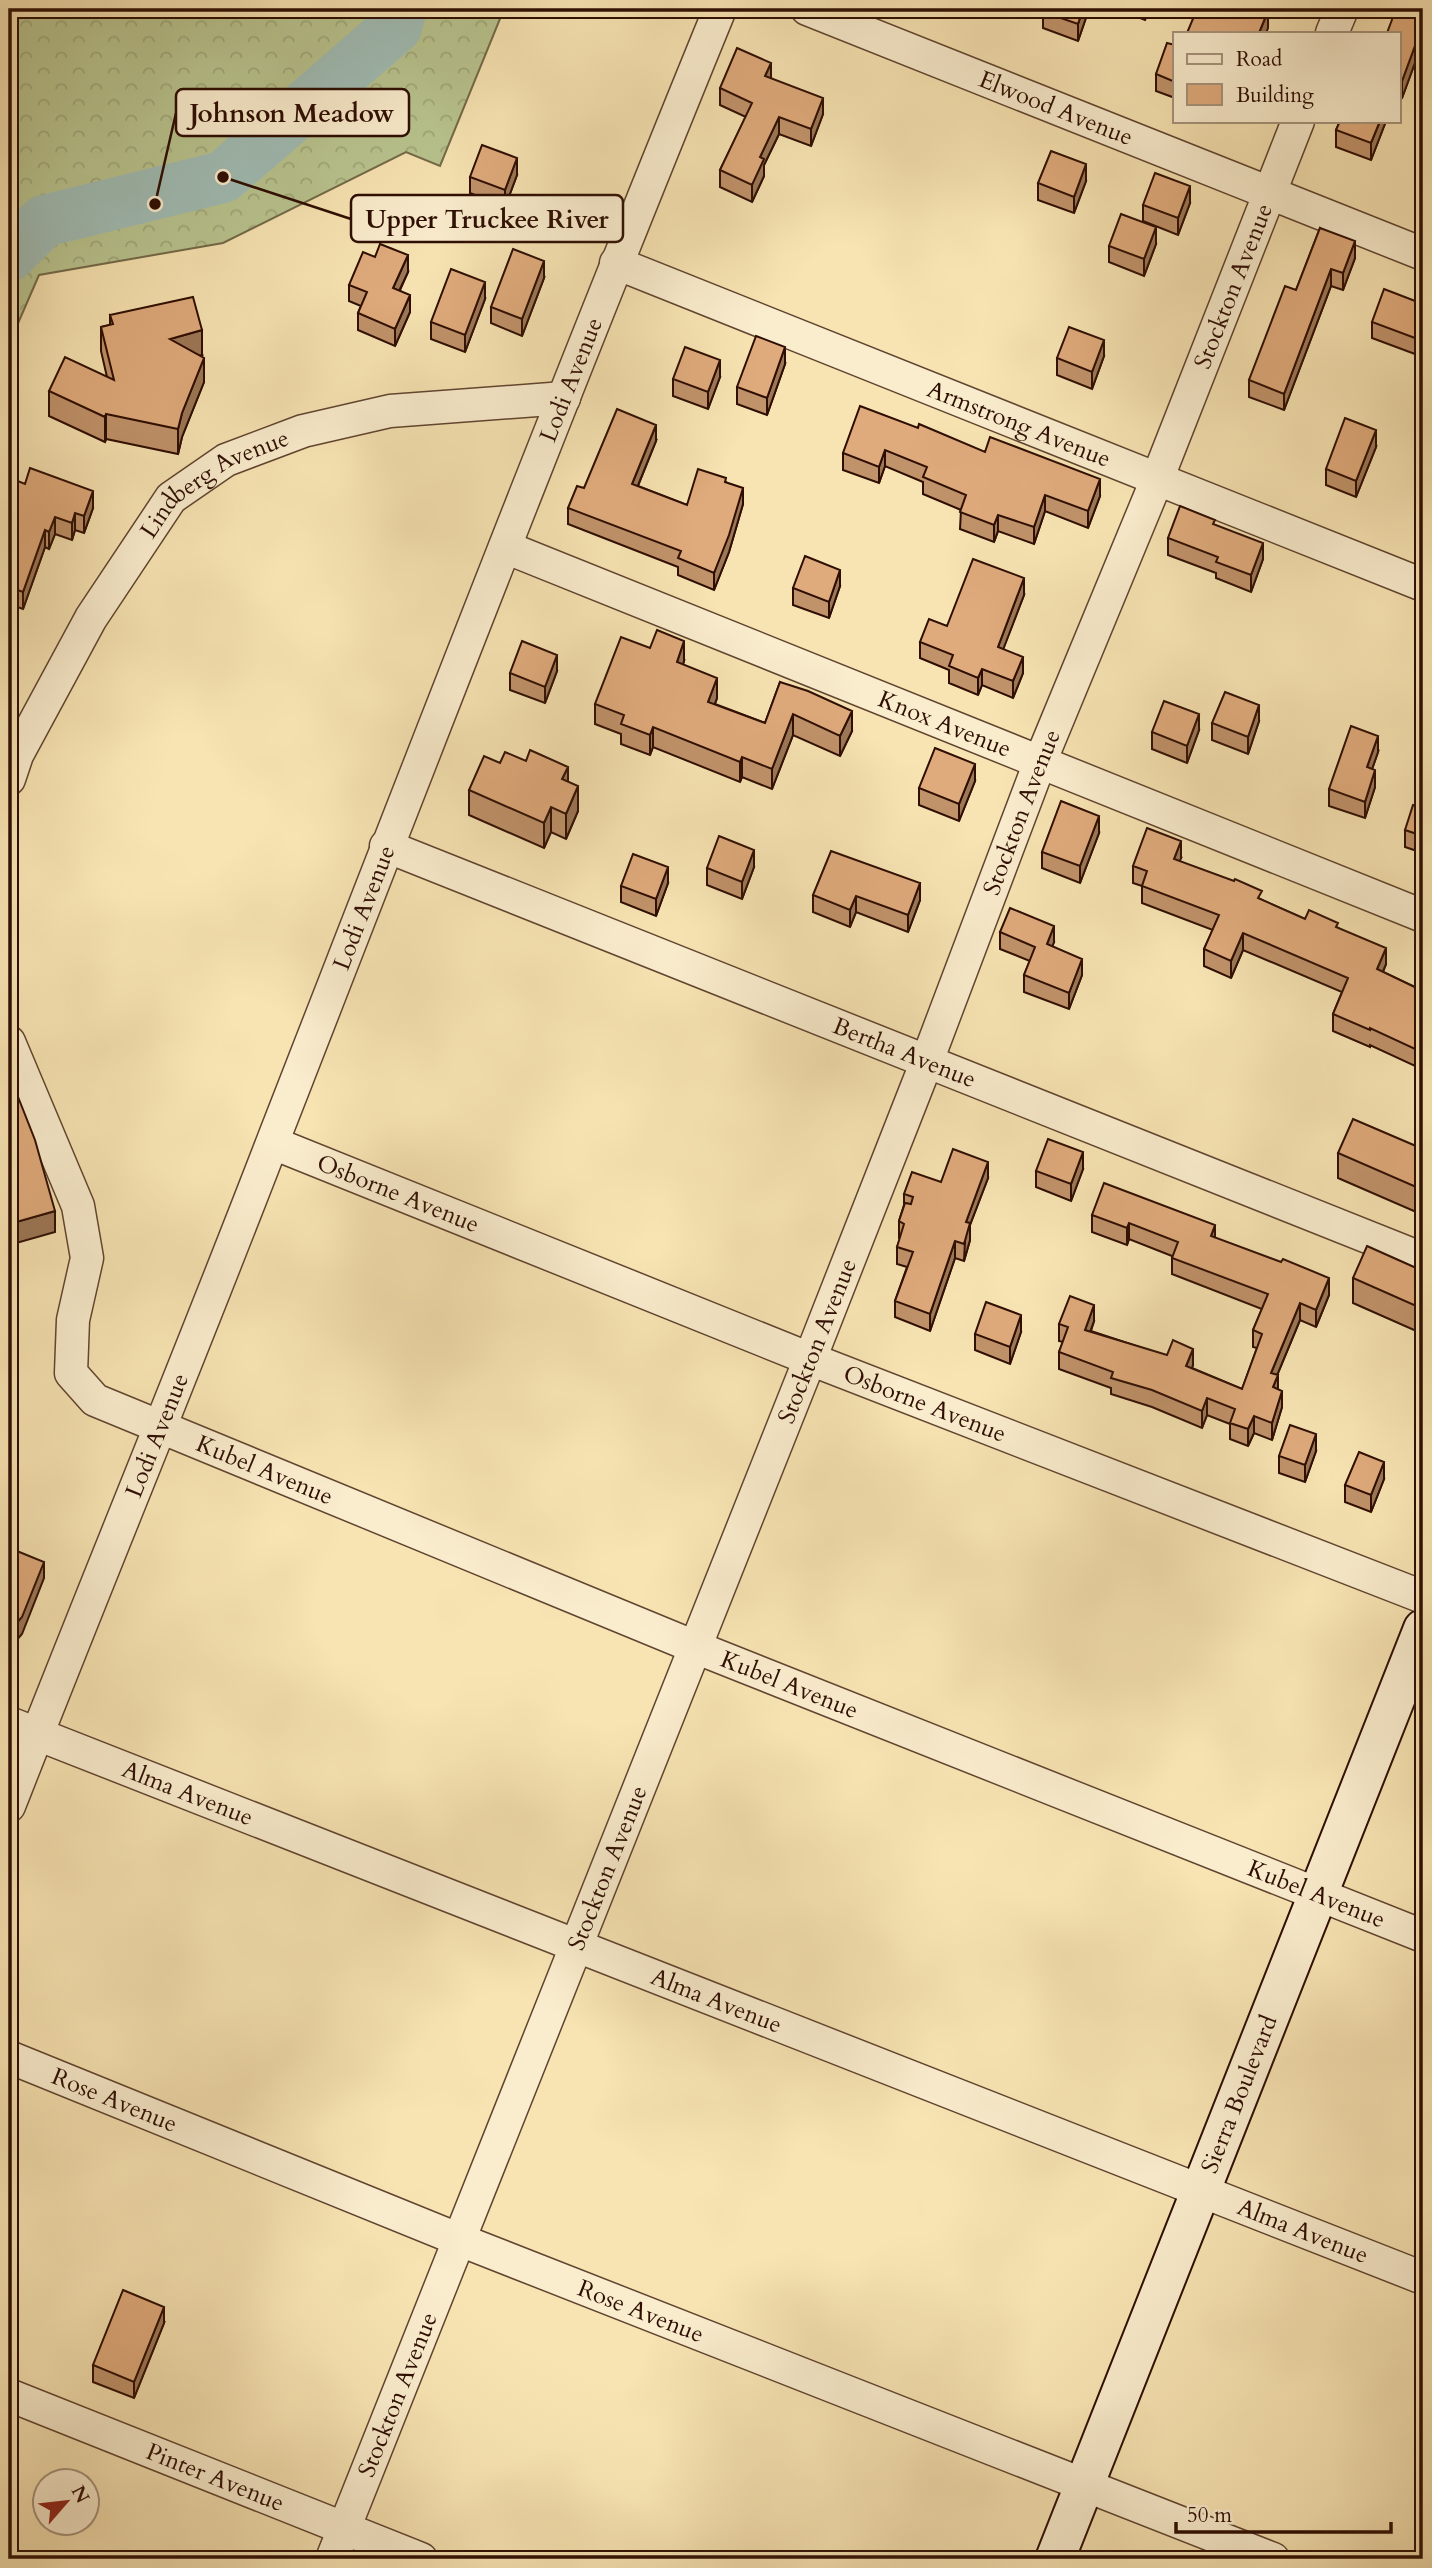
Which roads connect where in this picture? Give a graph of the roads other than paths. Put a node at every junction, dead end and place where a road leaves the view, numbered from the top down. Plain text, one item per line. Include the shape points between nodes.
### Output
1 (720, 9) edge
2 (807, 9) edge
3 (1342, 9) edge
4 (1332, 32) edge
5 (1298, 122) edge
6 (1270, 193) junction
7 (1423, 254) edge
8 (616, 263) junction
9 (564, 398) junction
10 (1158, 477) junction
11 (505, 547) junction
12 (1423, 585) edge
13 (1040, 762) junction
14 (9, 779) edge
15 (386, 846) junction
16 (1423, 916) edge
17 (9, 1042) edge
18 (927, 1061) junction
19 (272, 1143) junction
20 (1423, 1259) edge
21 (810, 1359) junction
22 (159, 1426) junction
23 (1423, 1597) edge
24 (1423, 1629) edge
25 (695, 1647) junction
26 (23, 1728) edge
27 (9, 1807) edge
28 (1319, 1895) junction
29 (1423, 1936) edge
30 (577, 1944) junction
31 (9, 2057) edge
32 (1203, 2190) junction
33 (460, 2240) junction
34 (1423, 2278) edge
35 (9, 2395) edge
36 (1085, 2484) junction
37 (344, 2529) junction
38 (332, 2559) edge
39 (421, 2559) edge
40 (1055, 2559) edge
41 (1273, 2559) edge

1 - 8 street, Lodi Avenue
2 - 6 street, Elwood Avenue
3 - 4 street
5 - 6 street, Stockton Avenue
6 - 7 street, Elwood Avenue
6 - 10 street, Stockton Avenue
8 - 9 street, Lodi Avenue
8 - 10 street, Armstrong Avenue
9 - 11 street, Lodi Avenue
9 - 14 street, Lindberg Avenue via 390,411 303,430 226,460 172,498 91,618 17,755
10 - 12 street, Armstrong Avenue
10 - 13 street, Stockton Avenue
11 - 13 street, Knox Avenue
11 - 15 street, Lodi Avenue
13 - 16 street, Knox Avenue
13 - 18 street, Stockton Avenue
15 - 18 street, Bertha Avenue
15 - 19 street, Lodi Avenue
17 - 22 street via 78,1206 87,1258 73,1320 71,1373 95,1400
18 - 20 street, Bertha Avenue
18 - 21 street, Stockton Avenue
19 - 21 street, Osborne Avenue
19 - 22 street, Lodi Avenue
21 - 23 street, Osborne Avenue
21 - 25 street, Stockton Avenue
22 - 25 street, Kubel Avenue
22 - 26 street, Lodi Avenue
24 - 28 street, Sierra Boulevard
25 - 28 street, Kubel Avenue
25 - 30 street, Stockton Avenue
26 - 27 street, Lodi Avenue
26 - 30 street, Alma Avenue
28 - 29 street, Kubel Avenue
28 - 32 street, Sierra Boulevard
30 - 32 street, Alma Avenue
30 - 33 street, Stockton Avenue
31 - 33 street, Rose Avenue
32 - 34 street, Alma Avenue
32 - 36 street, Sierra Boulevard
33 - 36 street, Rose Avenue
33 - 37 street, Stockton Avenue
35 - 37 street, Pinter Avenue
36 - 40 street, Sierra Boulevard
36 - 41 street, Rose Avenue
37 - 38 street, Stockton Avenue
37 - 39 street, Pinter Avenue

